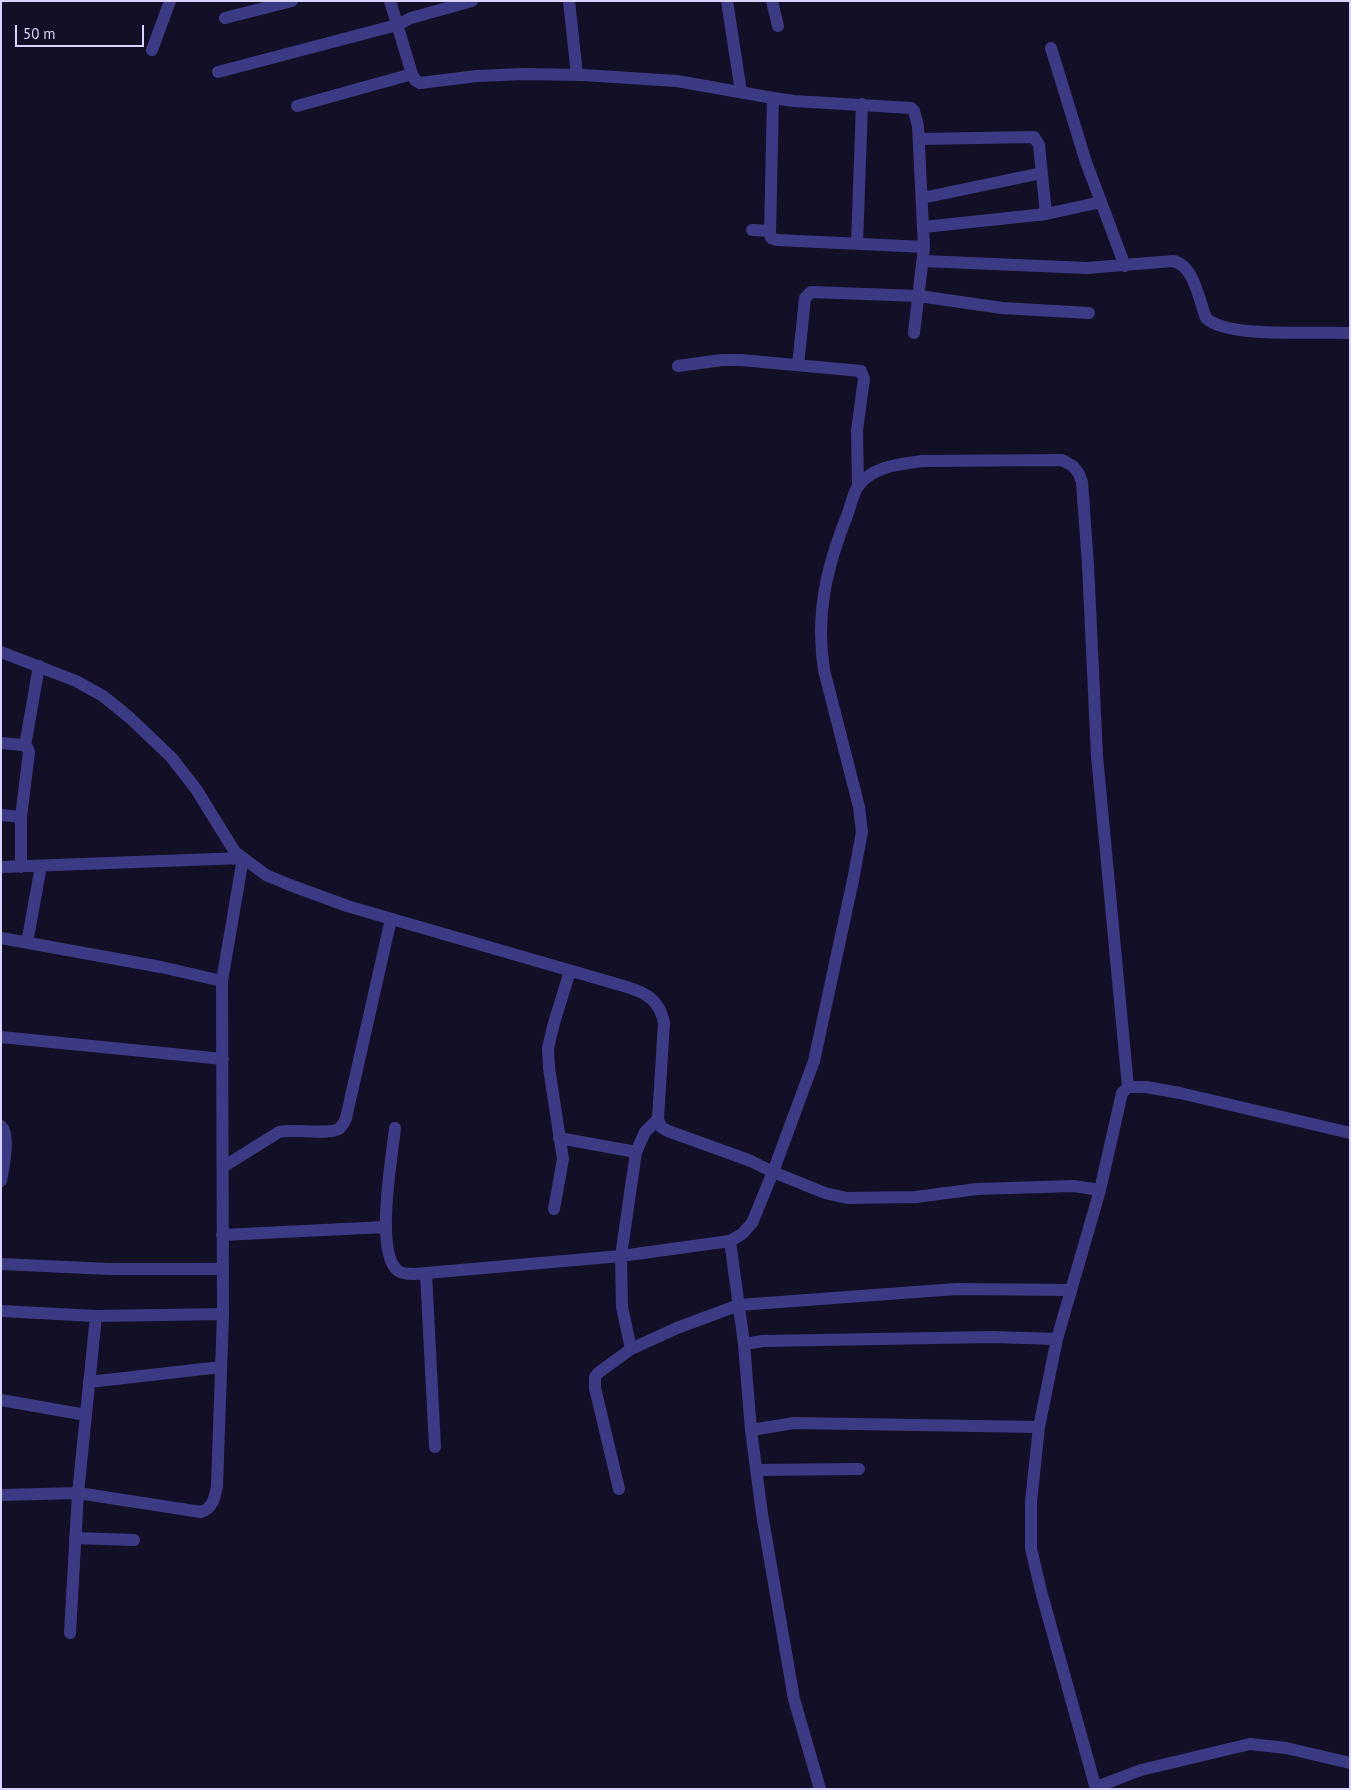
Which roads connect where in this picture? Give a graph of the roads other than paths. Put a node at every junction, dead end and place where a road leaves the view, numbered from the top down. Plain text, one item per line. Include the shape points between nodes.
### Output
1 (170, 1) edge
2 (292, 1) edge
3 (390, 1) edge
4 (472, 1) edge
5 (569, 1) edge
6 (727, 1) edge
7 (772, 1) edge
8 (225, 18) dead end
9 (396, 25) junction
10 (778, 26) dead end
11 (1051, 48) dead end
12 (152, 50) dead end
13 (218, 72) dead end
14 (412, 74) junction
15 (577, 75) junction
16 (741, 92) junction
17 (772, 98) junction
18 (862, 104) junction
19 (297, 106) dead end
20 (919, 139) junction
21 (1042, 173) junction
22 (922, 198) junction
23 (1101, 202) junction
24 (1046, 214) junction
25 (924, 227) junction
26 (752, 230) dead end
27 (770, 231) junction
28 (857, 244) junction
29 (924, 247) junction
30 (923, 261) junction
31 (1125, 266) junction
32 (919, 296) junction
33 (1089, 313) dead end
34 (914, 333) dead end
35 (1350, 333) edge
36 (798, 365) junction
37 (678, 366) dead end
38 (858, 486) junction
39 (1, 652) edge
40 (39, 666) junction
41 (1, 743) edge
42 (26, 746) junction
43 (1, 816) edge
44 (21, 817) junction
45 (243, 858) junction
46 (41, 866) junction
47 (1, 867) edge
48 (20, 867) junction
49 (391, 919) junction
50 (1, 938) edge
51 (27, 943) junction
52 (570, 971) junction
53 (222, 982) junction
54 (1, 1037) edge
55 (223, 1058) junction
56 (1128, 1087) junction
57 (658, 1119) junction
58 (1, 1126) edge
59 (395, 1128) dead end
60 (1350, 1133) edge
61 (559, 1138) junction
62 (636, 1152) junction
63 (223, 1167) junction
64 (773, 1172) junction
65 (1, 1181) edge
66 (1100, 1190) junction
67 (554, 1209) dead end
68 (385, 1227) junction
69 (222, 1235) junction
70 (730, 1241) junction
71 (621, 1256) junction
72 (1, 1264) edge
73 (222, 1269) junction
74 (426, 1273) junction
75 (1071, 1290) junction
76 (739, 1305) junction
77 (1, 1311) edge
78 (223, 1314) junction
79 (96, 1316) junction
80 (1057, 1339) junction
81 (744, 1344) junction
82 (631, 1349) junction
83 (221, 1366) junction
84 (89, 1382) junction
85 (1, 1400) edge
86 (86, 1415) junction
87 (1039, 1427) junction
88 (751, 1430) junction
89 (435, 1447) dead end
90 (860, 1469) dead end
91 (756, 1470) junction
92 (619, 1489) dead end
93 (78, 1493) junction
94 (1, 1495) edge
95 (75, 1538) junction
96 (134, 1540) dead end
97 (70, 1633) dead end
98 (1350, 1763) edge
99 (1096, 1788) edge
100 (820, 1789) edge

1 - 12 street
2 - 8 street
3 - 9 street
4 - 9 street
5 - 15 street
6 - 16 street
7 - 10 street
9 - 13 street
9 - 14 street
11 - 23 street
14 - 15 street via 422,84 477,76
14 - 19 street
15 - 16 street via 677,81
16 - 17 street
17 - 18 street
17 - 27 street
18 - 20 street via 912,109
18 - 28 street
20 - 21 street via 1033,137 1040,145
20 - 22 street
21 - 22 street
21 - 24 street
22 - 25 street
23 - 24 street
23 - 31 street
24 - 25 street
25 - 29 street
26 - 27 street
27 - 28 street via 771,238 777,240
28 - 29 street
29 - 30 street
30 - 31 street via 1087,268
30 - 32 street
31 - 35 street via 1173,261 1184,265 1190,273 1206,319 1231,328 1262,332
32 - 33 street via 1002,308
32 - 34 street
32 - 36 street via 811,292 805,298
36 - 37 street via 722,360
36 - 38 street via 860,370 863,374 857,430
38 - 56 street via 883,469 922,461 1066,461 1073,466 1082,482 1097,756
38 - 64 street via 828,572 820,623 824,670 859,807 862,832 814,1061
39 - 40 street
40 - 42 street
40 - 45 street via 104,696 129,717 171,757 196,789 235,852
41 - 42 street
42 - 44 street via 29,755
43 - 44 street
44 - 48 street
45 - 46 street
45 - 49 street via 278,881
45 - 53 street
46 - 48 street
46 - 51 street
47 - 48 street
49 - 52 street
49 - 63 street via 346,1118 341,1127 331,1132 279,1132
50 - 51 street
51 - 53 street
52 - 57 street via 639,991 655,1002 664,1023
52 - 61 street via 548,1048
53 - 55 street
54 - 55 street
55 - 63 street
56 - 60 street via 1180,1093
56 - 66 street via 1121,1096
57 - 62 street via 645,1132
57 - 64 street via 661,1127 668,1131
58 - 65 street via 6,1141
59 - 68 street
61 - 62 street
61 - 67 street via 563,1166
62 - 71 street
63 - 69 street
64 - 66 street via 825,1193 847,1198 916,1198 977,1189 1074,1186
64 - 70 street via 752,1223
66 - 75 street
68 - 69 street
68 - 74 street via 388,1253 396,1269 407,1274
69 - 73 street
70 - 71 street
70 - 76 street
71 - 74 street
71 - 82 street via 622,1307
72 - 73 street via 109,1269
73 - 78 street
74 - 89 street
75 - 76 street via 956,1289
75 - 80 street
76 - 81 street
76 - 82 street
77 - 79 street
78 - 79 street
78 - 83 street
79 - 84 street
80 - 81 street via 982,1337
80 - 87 street
81 - 88 street
82 - 92 street via 598,1373 594,1383
83 - 84 street
83 - 93 street via 217,1486 208,1509 197,1512
84 - 86 street
85 - 86 street
86 - 93 street
87 - 88 street via 794,1423
87 - 99 street via 1031,1502 1031,1548
88 - 91 street
90 - 91 street
91 - 100 street via 794,1699
93 - 94 street
93 - 95 street
95 - 96 street
95 - 97 street
98 - 99 street via 1286,1748 1250,1744 1141,1770

